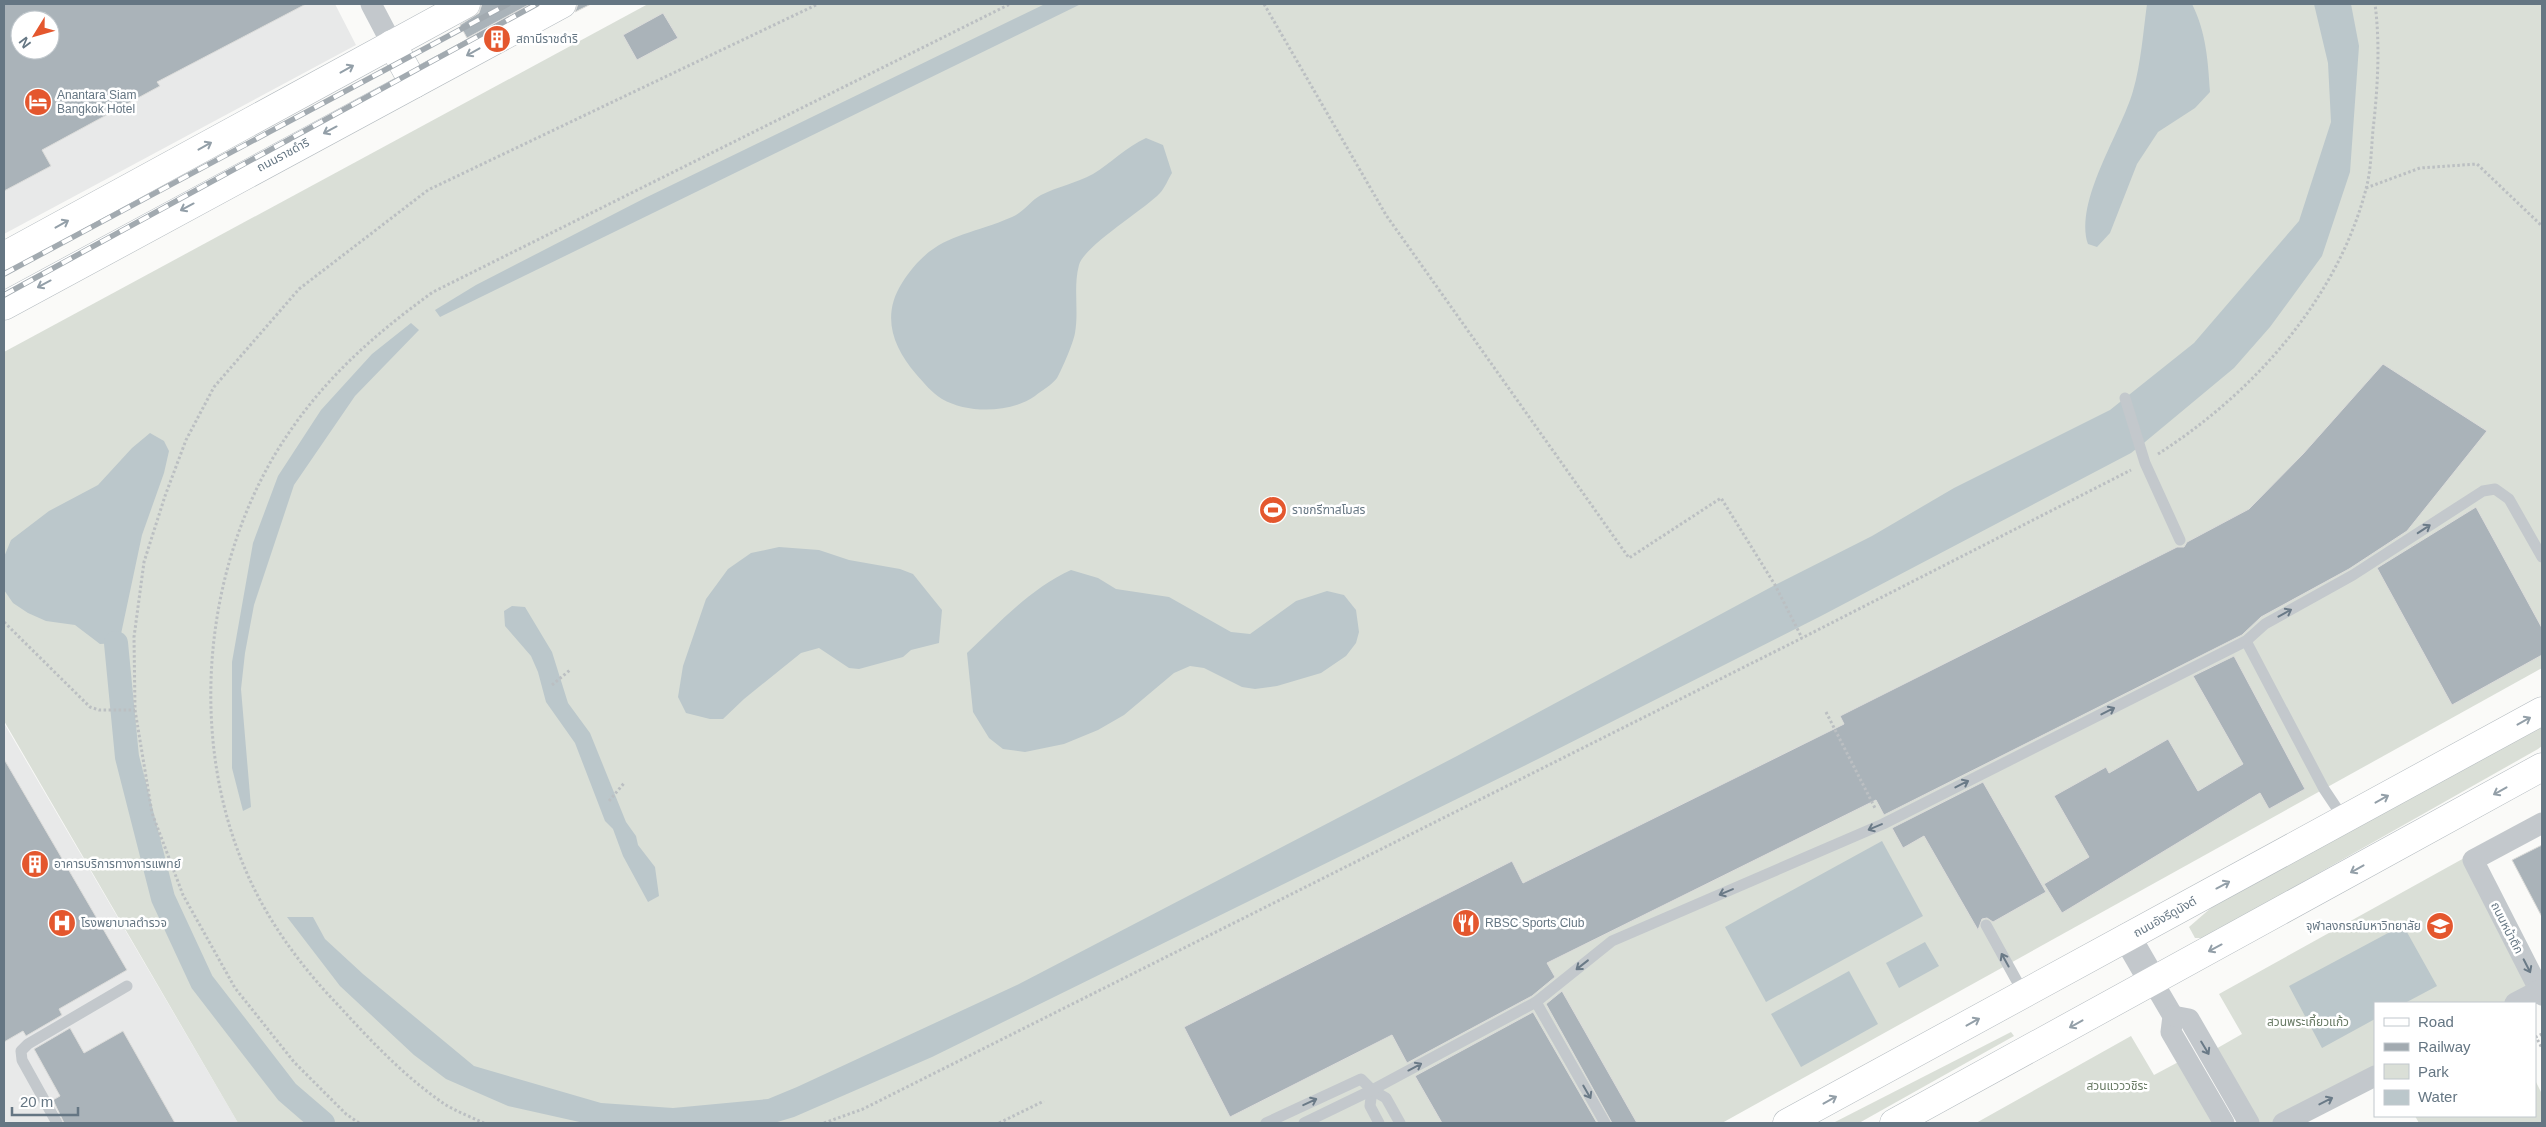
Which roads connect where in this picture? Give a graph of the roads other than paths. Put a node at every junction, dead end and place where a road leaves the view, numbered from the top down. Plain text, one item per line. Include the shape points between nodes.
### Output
1 (371, 4) edge
2 (466, 4) edge
3 (562, 4) edge
4 (392, 44) junction
5 (414, 84) junction
6 (4, 256) edge
7 (4, 306) edge
8 (2125, 398) dead end
9 (2180, 540) dead end
10 (2542, 557) edge
11 (2246, 641) junction
12 (2542, 710) edge
13 (2542, 767) edge
14 (2344, 820) junction
15 (2542, 823) edge
16 (1986, 926) dead end
17 (2128, 937) junction
18 (2153, 982) junction
19 (127, 986) dead end
20 (2541, 993) edge
21 (2024, 994) junction
22 (1536, 1002) junction
23 (2518, 1002) edge
24 (2173, 1016) junction
25 (2374, 1077) edge
26 (1372, 1090) junction
27 (1924, 1116) edge
28 (57, 1123) edge
29 (1266, 1123) edge
30 (1304, 1123) edge
31 (1379, 1123) edge
32 (1400, 1123) edge
33 (1605, 1123) edge
34 (1787, 1123) edge
35 (1894, 1123) edge
36 (2224, 1123) edge
37 (2249, 1123) edge
38 (2283, 1123) edge

1 - 4 street
2 - 4 main road
3 -> 5 main road, ถนนราชดำริ
4 - 5 main road
6 -> 4 main road
5 -> 7 main road, ถนนราชดำริ
8 - 9 lane via 2143,457
11 -> 10 lane via 2265,624 2353,575 2483,491 2495,489 2509,499
11 - 14 lane via 2324,789
11 - 22 lane via 1920,808 1612,941
14 -> 12 main road, ถนนอังรีดูนังต์
13 -> 18 main road
17 -> 14 main road, ถนนอังรีดูนังต์
15 -> 20 street, ถนนหน้าตึก via 2473,860
21 -> 16 lane
17 - 18 street
17 - 21 main road, ถนนอังรีดูนังต์
18 - 24 street
18 -> 27 main road
19 - 28 lane via 21,1051 22,1060
20 - 23 street
34 -> 21 main road, ถนนอังรีดูนังต์
26 -> 22 lane
22 -> 33 lane
24 - 36 street via 2171,1032
24 -> 37 street via 2189,1019
38 -> 25 street
29 -> 26 lane via 1361,1079
26 - 30 lane
26 - 31 lane via 1370,1106
26 - 32 lane via 1386,1098
27 - 35 main road

